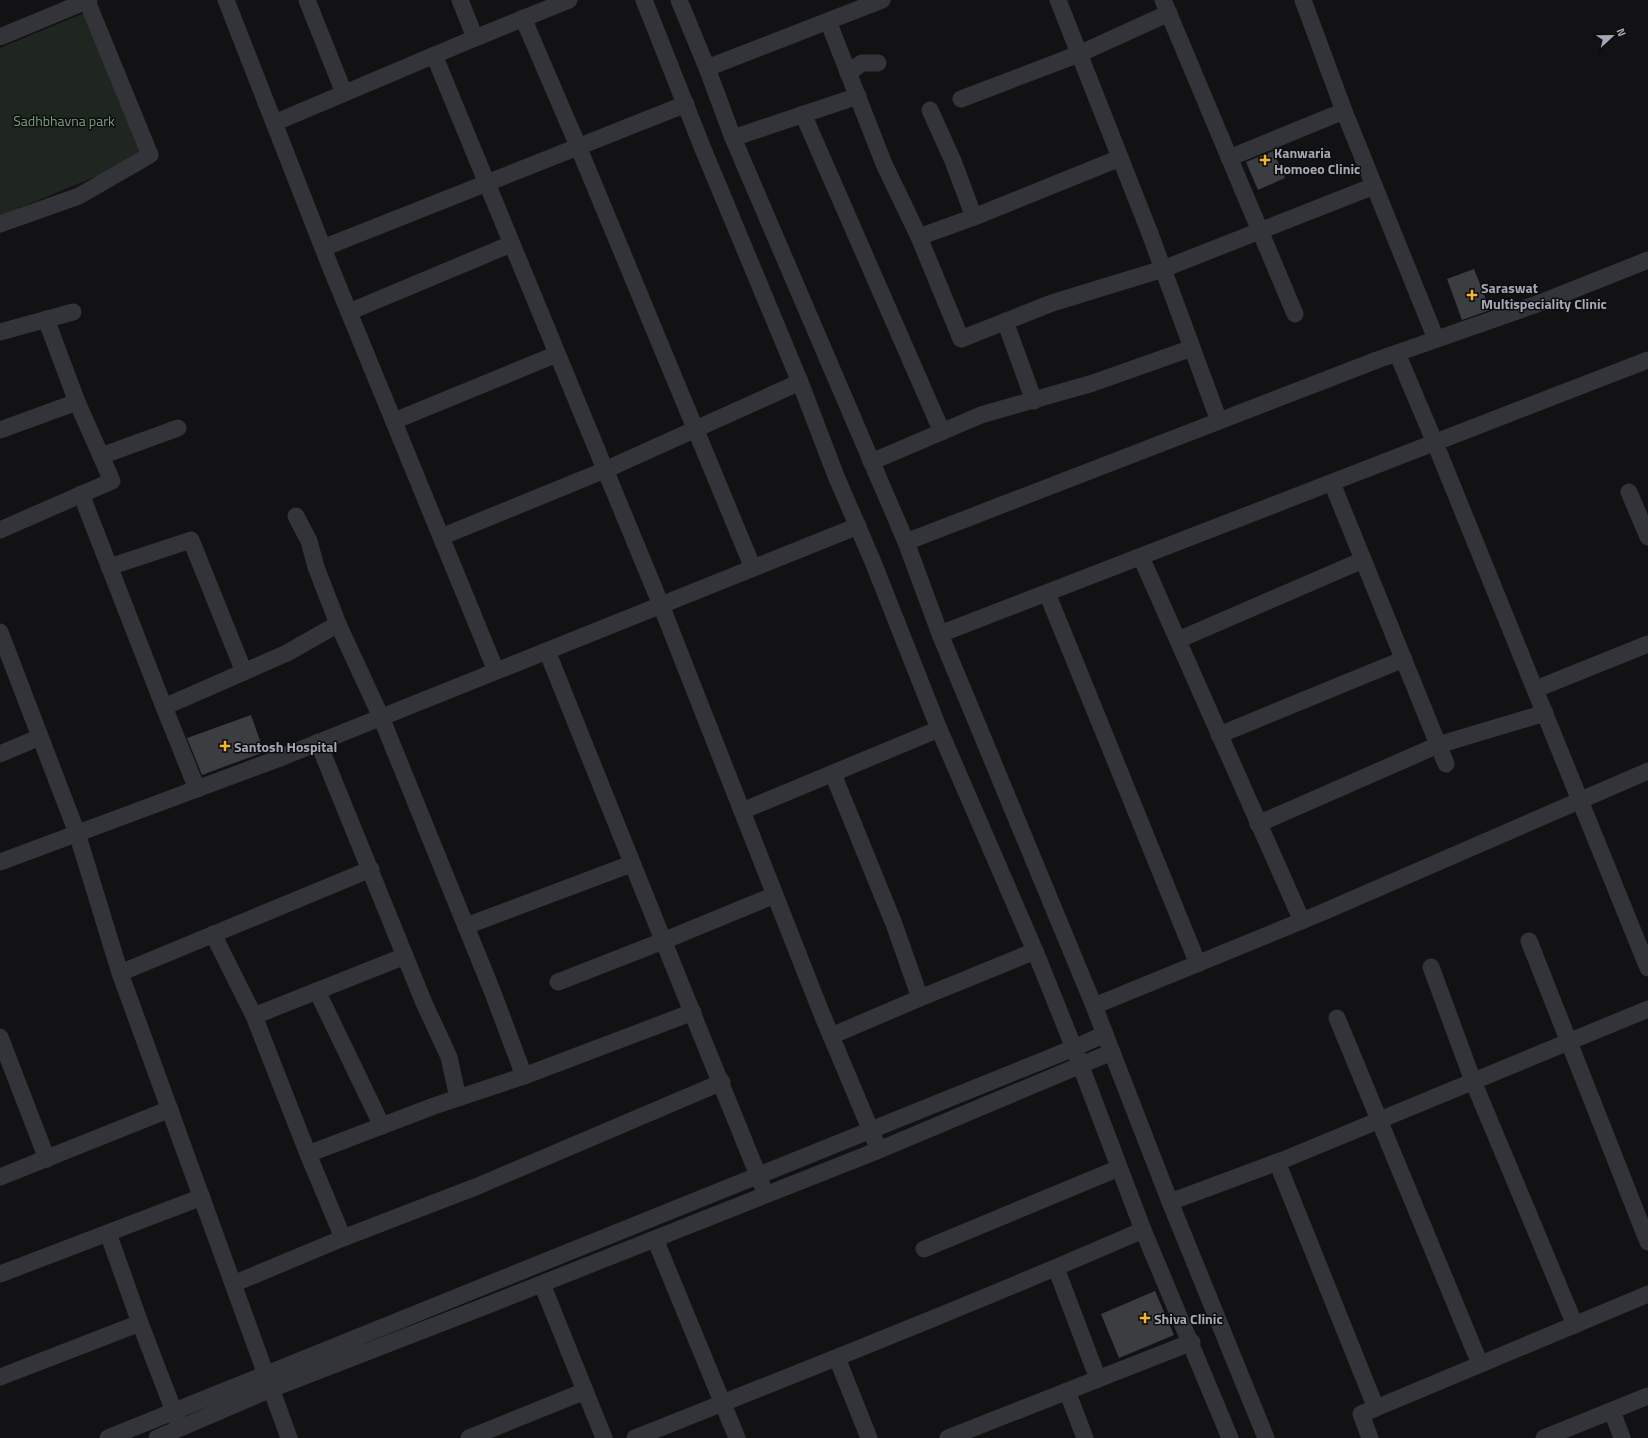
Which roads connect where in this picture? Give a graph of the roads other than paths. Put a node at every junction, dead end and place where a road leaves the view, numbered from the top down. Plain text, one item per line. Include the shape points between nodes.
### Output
1 (88, 0) edge
2 (226, 0) edge
3 (307, 0) edge
4 (460, 0) edge
5 (569, 0) edge
6 (644, 0) edge
7 (679, 0) edge
8 (882, 0) edge
9 (1058, 0) edge
10 (1303, 0) edge
11 (1166, 7) edge
12 (523, 18) junction
13 (828, 21) junction
14 (0, 36) edge
15 (475, 38) junction
16 (1079, 54) junction
17 (434, 55) junction
18 (878, 63) dead end
19 (707, 68) junction
20 (848, 72) junction
21 (344, 93) junction
22 (858, 96) junction
23 (961, 99) dead end
24 (686, 104) junction
25 (930, 110) dead end
26 (1344, 111) junction
27 (803, 114) junction
28 (274, 123) junction
29 (733, 138) junction
30 (578, 146) junction
31 (1120, 158) junction
32 (1229, 158) junction
33 (486, 182) junction
34 (1374, 186) junction
35 (974, 217) junction
36 (0, 224) edge
37 (1260, 232) junction
38 (919, 237) junction
39 (511, 244) junction
40 (323, 248) junction
41 (1648, 260) edge
42 (1163, 269) junction
43 (73, 312) dead end
44 (349, 312) junction
45 (1294, 314) dead end
46 (46, 319) junction
47 (1005, 321) junction
48 (0, 332) edge
49 (1436, 340) junction
50 (1192, 348) junction
51 (1397, 353) junction
52 (557, 354) junction
53 (1648, 360) edge
54 (800, 382) junction
55 (1034, 401) junction
56 (77, 402) junction
57 (394, 421) junction
58 (1219, 421) junction
59 (178, 428) dead end
60 (696, 429) junction
61 (0, 430) edge
62 (942, 432) junction
63 (1435, 443) junction
64 (102, 456) junction
65 (871, 462) junction
66 (605, 470) junction
67 (1332, 483) junction
68 (1629, 492) dead end
69 (81, 494) junction
70 (296, 516) dead end
71 (858, 526) junction
72 (0, 530) edge
73 (441, 537) junction
74 (1648, 537) edge
75 (906, 542) junction
76 (1141, 557) junction
77 (1363, 560) junction
78 (110, 567) junction
79 (753, 568) junction
80 (1046, 593) junction
81 (661, 605) junction
82 (338, 624) junction
83 (940, 634) junction
84 (1178, 640) junction
85 (2, 642) edge
86 (1648, 644) edge
87 (547, 651) junction
88 (1404, 659) junction
89 (496, 671) junction
90 (244, 672) junction
91 (1536, 689) junction
92 (164, 707) junction
93 (1545, 712) junction
94 (382, 717) junction
95 (939, 729) junction
96 (1219, 735) junction
97 (40, 737) junction
98 (318, 742) junction
99 (1438, 745) junction
100 (0, 754) edge
101 (1446, 764) dead end
102 (1648, 771) edge
103 (833, 774) junction
104 (197, 789) junction
105 (1581, 800) junction
106 (742, 811) junction
107 (1258, 824) junction
108 (77, 833) junction
109 (0, 862) edge
110 (631, 864) junction
111 (371, 869) junction
112 (775, 895) junction
113 (1302, 921) junction
114 (466, 926) junction
115 (213, 934) junction
116 (663, 941) junction
117 (1529, 941) dead end
118 (1035, 951) junction
119 (406, 956) junction
120 (1647, 963) edge
121 (1198, 964) junction
122 (1430, 967) dead end
123 (120, 973) junction
124 (558, 982) dead end
125 (317, 991) junction
126 (920, 998) junction
127 (1094, 1006) junction
128 (1648, 1009) edge
129 (693, 1012) junction
130 (254, 1016) junction
131 (1336, 1018) dead end
132 (1105, 1034) junction
133 (831, 1036) junction
134 (1, 1040) edge
135 (1568, 1042) junction
136 (1074, 1048) junction
137 (1112, 1052) junction
138 (1080, 1066) junction
139 (524, 1076) junction
140 (1473, 1081) junction
141 (722, 1082) junction
142 (458, 1098) junction
143 (170, 1109) junction
144 (1379, 1120) junction
145 (382, 1126) junction
146 (870, 1130) junction
147 (879, 1150) junction
148 (308, 1154) junction
149 (47, 1159) junction
150 (1277, 1162) junction
151 (1119, 1168) junction
152 (759, 1175) junction
153 (0, 1178) edge
154 (766, 1195) junction
155 (202, 1197) junction
156 (1170, 1202) junction
157 (1143, 1230) junction
158 (108, 1233) junction
159 (343, 1238) junction
160 (655, 1239) junction
161 (1648, 1242) edge
162 (924, 1249) dead end
163 (1056, 1268) junction
164 (0, 1274) edge
165 (233, 1284) junction
166 (542, 1284) junction
167 (1648, 1294) edge
168 (140, 1323) junction
169 (1575, 1325) junction
170 (1192, 1342) junction
171 (837, 1358) junction
172 (1480, 1364) junction
173 (0, 1377) edge
174 (1098, 1379) junction
175 (269, 1381) junction
176 (585, 1391) junction
177 (1067, 1391) junction
178 (1648, 1396) edge
179 (722, 1403) junction
180 (1376, 1408) junction
181 (174, 1411) junction
182 (1612, 1411) junction
183 (181, 1428) junction
184 (162, 1437) edge
185 (108, 1438) edge
186 (290, 1438) edge
187 (468, 1438) edge
188 (604, 1438) edge
189 (635, 1438) edge
190 (737, 1438) edge
191 (869, 1438) edge
192 (948, 1438) edge
193 (1085, 1438) edge
194 (1230, 1438) edge
195 (1266, 1438) edge
196 (1370, 1438) edge
197 (1544, 1438) edge
198 (1622, 1438) edge

1 - 14 street
1 - 36 street via 150,155 79,196
2 - 28 street
3 - 21 street
4 - 15 street
5 - 12 street
6 - 24 street
7 - 19 street
8 - 13 street
9 - 16 street
10 - 26 street
11 - 16 street
11 - 32 street
12 - 15 street
12 - 30 street
13 - 19 street
13 - 20 street
15 - 17 street
16 - 23 street
16 - 31 street
17 - 21 street
17 - 33 street
18 - 20 street via 862,63
19 - 29 street
20 - 22 street
21 - 28 street
22 - 27 street
22 - 38 street via 884,164
24 - 30 street
24 - 54 street
25 - 35 street
26 - 32 street
26 - 34 street
27 - 29 street
27 - 62 street
28 - 40 street
29 - 65 street
30 - 33 street
30 - 60 street
31 - 35 street
31 - 42 street
32 - 37 street
33 - 39 street
33 - 40 street
34 - 37 street
34 - 49 street
35 - 38 street
37 - 42 street
37 - 45 street
38 - 47 street via 961,339
39 - 44 street
39 - 52 street
40 - 44 street
41 - 49 street via 1540,304
42 - 47 street via 1052,303
42 - 50 street
43 - 46 street
44 - 57 street
46 - 48 street
46 - 56 street
47 - 55 street
49 - 51 street
50 - 55 street via 1094,383
50 - 58 street
51 - 58 street
51 - 63 street
52 - 57 street
52 - 66 street
53 - 63 street
54 - 60 street
54 - 71 street
55 - 62 street via 981,415
56 - 61 street
56 - 64 street
57 - 73 street
58 - 75 street
59 - 64 street
60 - 66 street
60 - 79 street
62 - 65 street
63 - 67 street
63 - 91 street
64 - 69 street via 112,481
65 - 75 street
66 - 73 street
66 - 81 street
67 - 76 street
67 - 77 street
68 - 74 street
69 - 72 street
69 - 78 street
70 - 82 street via 309,541
71 - 79 street
71 - 95 street
73 - 89 street
75 - 83 street
76 - 80 street
76 - 84 street
77 - 84 street
77 - 88 street
78 - 90 street via 191,540
78 - 92 street
79 - 81 street
80 - 83 street
80 - 121 street
81 - 87 street
81 - 106 street
82 - 90 street via 287,653
82 - 94 street
83 - 127 street
84 - 96 street
85 - 97 street
86 - 91 street
87 - 89 street
87 - 110 street
88 - 96 street
88 - 99 street
89 - 94 street
90 - 92 street
91 - 93 street
92 - 104 street
93 - 99 street
93 - 105 street
94 - 98 street
94 - 114 street
95 - 103 street
95 - 118 street
96 - 107 street
97 - 100 street
97 - 108 street
98 - 104 street
98 - 111 street
99 - 101 street
99 - 107 street
102 - 105 street
103 - 106 street
103 - 126 street via 894,924
104 - 108 street
105 - 113 street
105 - 120 street
106 - 112 street
107 - 113 street
108 - 109 street
108 - 123 street
110 - 114 street
110 - 116 street
111 - 115 street
111 - 119 street
112 - 116 street
112 - 133 street
113 - 121 street
114 - 139 street
115 - 123 street
115 - 130 street
116 - 124 street
116 - 129 street
117 - 135 street
118 - 126 street
118 - 136 street
119 - 125 street
119 - 142 street via 448,1057
121 - 127 street
122 - 140 street
123 - 143 street
125 - 130 street
125 - 145 street
126 - 133 street
127 - 132 street
128 - 135 street
129 - 139 street
129 - 141 street
130 - 148 street
131 - 144 street
132 - 136 street
132 - 137 street
133 - 146 street
134 - 149 street
135 - 140 street
135 - 161 street
136 - 138 street
136 - 146 street
137 - 138 street
137 - 156 street
138 - 147 street
138 - 151 street
139 - 142 street
140 - 144 street
140 - 169 street
141 - 152 street
141 - 159 street via 478,1186
142 - 145 street
143 - 149 street
143 - 155 street
144 - 150 street
144 - 172 street
145 - 148 street
146 - 147 street
146 - 152 street
147 - 154 street
148 - 159 street
149 - 153 street
150 - 156 street
150 - 180 street
151 - 157 street
151 - 162 street
152 - 154 street
152 - 175 street
154 - 160 street
155 - 158 street
155 - 165 street
156 - 195 street
157 - 163 street
157 - 170 street
158 - 164 street
158 - 168 street
159 - 165 street
160 - 166 street
160 - 179 street
163 - 171 street
163 - 174 street
165 - 175 street
166 - 175 street
166 - 176 street
167 - 169 street
168 - 173 street
168 - 181 street
169 - 172 street
170 - 174 street
170 - 194 street
171 - 179 street
171 - 191 street
172 - 180 street
174 - 177 street
175 - 181 street
175 - 183 street
175 - 186 street
176 - 187 street
176 - 188 street
177 - 192 street
177 - 193 street
178 - 182 street
179 - 189 street
179 - 190 street
180 - 196 street via 1361,1414
181 - 183 street
181 - 185 street
182 - 197 street
182 - 198 street
183 - 184 street

